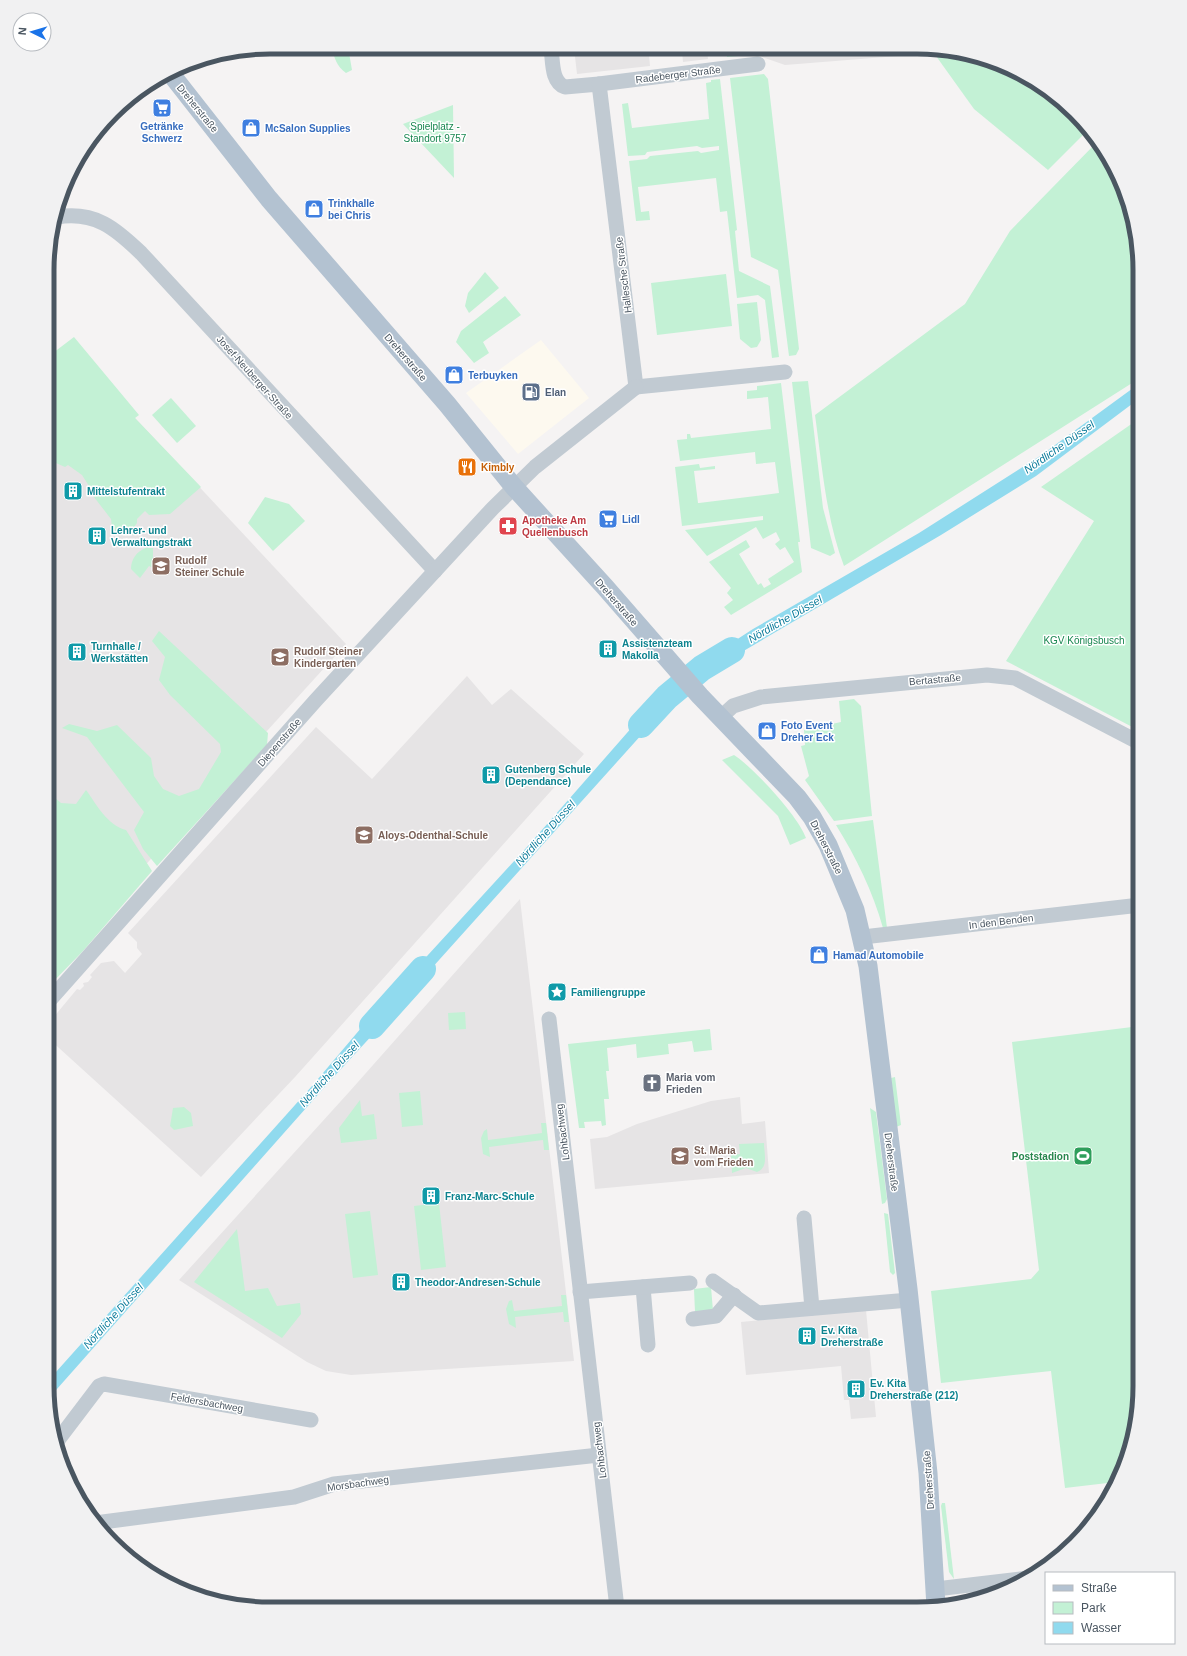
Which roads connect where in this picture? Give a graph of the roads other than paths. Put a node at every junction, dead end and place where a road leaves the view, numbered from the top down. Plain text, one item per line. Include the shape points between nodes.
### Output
1 (552, 54) edge
2 (758, 64) dead end
3 (173, 77) edge
4 (600, 84) junction
5 (60, 217) edge
6 (785, 372) dead end
7 (636, 387) junction
8 (514, 487) junction
9 (435, 571) junction
10 (721, 717) junction
11 (1133, 740) edge
12 (1133, 906) edge
13 (863, 937) junction
14 (54, 995) edge
15 (549, 1019) dead end
16 (804, 1218) dead end
17 (713, 1281) dead end
18 (690, 1283) dead end
19 (643, 1287) junction
20 (580, 1292) junction
21 (734, 1296) junction
22 (909, 1300) junction
23 (812, 1308) junction
24 (693, 1319) dead end
25 (648, 1345) dead end
26 (310, 1420) dead end
27 (60, 1437) edge
28 (599, 1455) junction
29 (103, 1522) edge
30 (1003, 1585) edge
31 (946, 1600) edge
32 (616, 1602) edge
33 (938, 1602) edge

1 - 4 street via 554,74 561,86 566,88
2 - 4 street, Radeberger Straße
3 - 8 main road, Dreherstraße via 269,199 447,404
4 - 7 street, Hallesche Straße
5 - 9 street, Josef-Neuberger-Straße via 81,216 107,224 142,252
6 - 7 street
7 - 8 street via 535,467
8 - 9 street, Diepenstraße
8 - 10 main road, Dreherstraße
9 - 14 street, Diepenstraße via 297,721
10 - 11 street, Bertastraße via 733,706 761,697 996,675 1015,678
10 - 13 main road, Dreherstraße via 776,773 812,817 837,864
12 - 13 street, In den Benden
13 - 22 main road, Dreherstraße
15 - 20 street, Lohbachweg
16 - 23 street
17 - 21 street
18 - 19 street
19 - 20 street
19 - 25 street
20 - 28 street, Lohbachweg
21 - 23 street via 758,1313
21 - 24 street via 716,1316
22 - 23 street
22 - 33 main road, Dreherstraße via 928,1473 932,1554
26 - 27 street, Feldersbachweg via 104,1384 99,1386
28 - 29 street, Morsbachweg via 334,1484 294,1497
28 - 32 street, Lohbachweg
30 - 31 street

